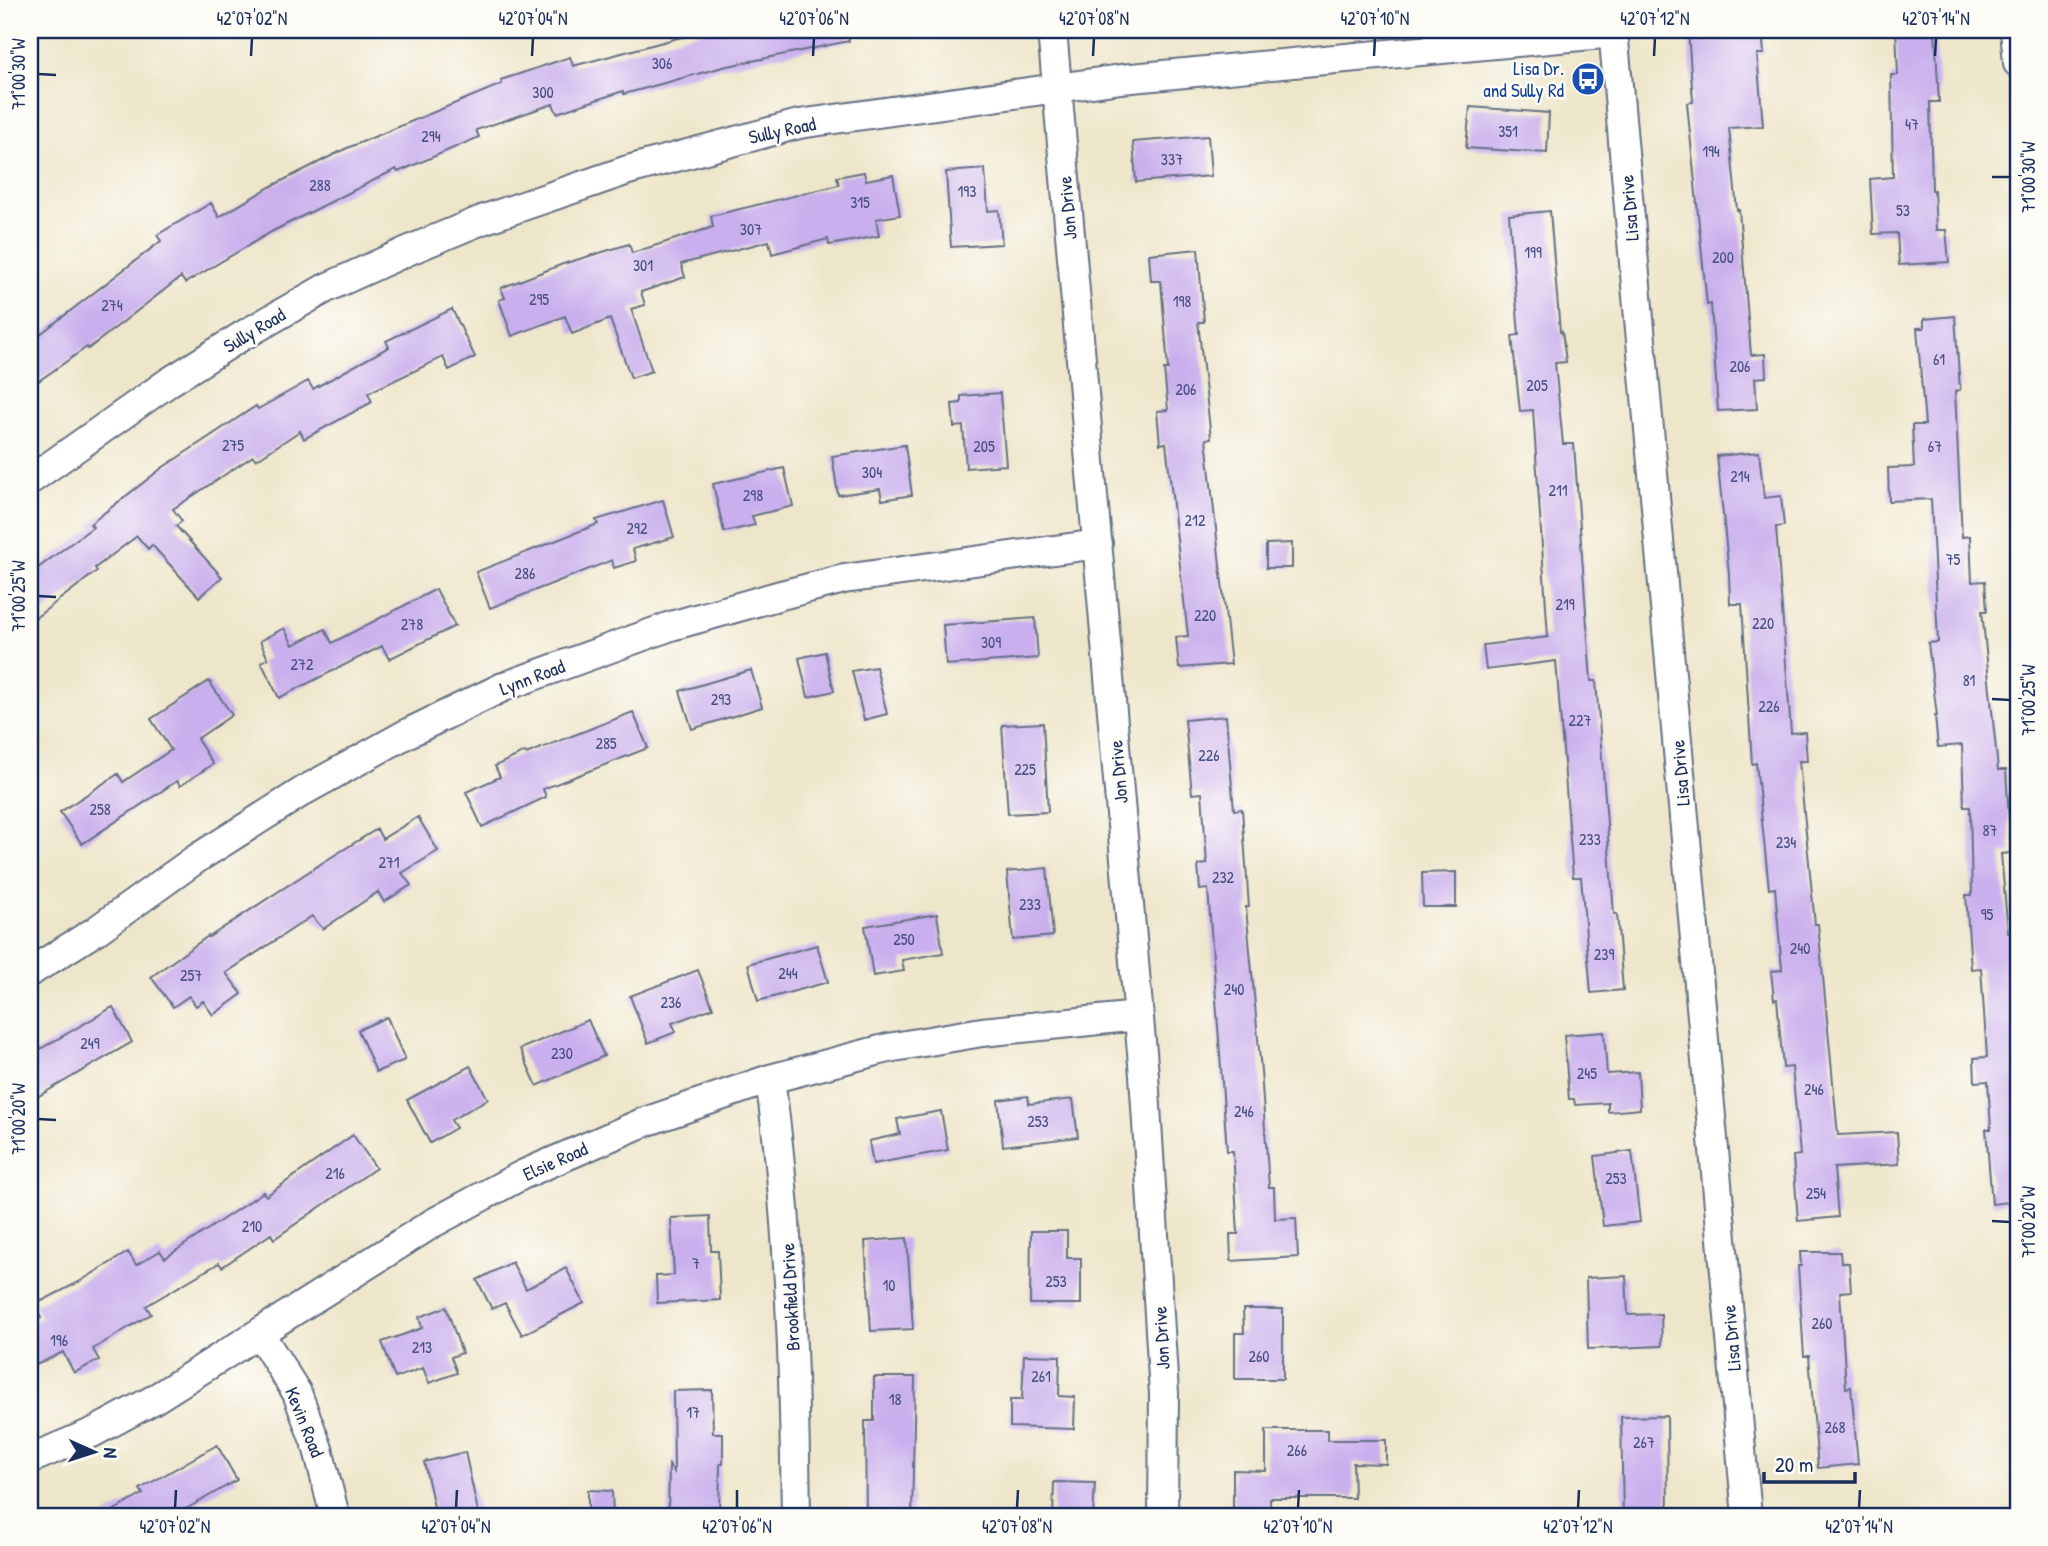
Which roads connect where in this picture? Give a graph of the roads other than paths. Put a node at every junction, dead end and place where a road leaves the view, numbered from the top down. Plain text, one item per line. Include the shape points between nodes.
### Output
1 (1052, 30) edge
2 (2015, 30) edge
3 (1613, 32) edge
4 (2018, 63) edge
5 (1056, 89) junction
6 (30, 480) edge
7 (1098, 544) junction
8 (30, 972) edge
9 (1138, 1016) junction
10 (771, 1079) junction
11 (260, 1334) junction
12 (30, 1459) edge
13 (335, 1516) edge
14 (796, 1516) edge
15 (1163, 1516) edge
16 (1747, 1516) edge

1 - 5 street, Jon Drive
2 - 4 street
3 - 5 street, Sully Road
3 - 16 street, Lisa Drive
5 - 6 street, Sully Road via 799,124 628,170 482,220 327,288 169,382
5 - 7 street, Jon Drive
7 - 8 street, Lynn Road via 844,579 781,594 671,626 503,687 305,790
7 - 9 street, Jon Drive
9 - 10 street, Elsie Road via 955,1036 888,1048
9 - 15 street, Jon Drive via 1164,1394
10 - 11 street, Elsie Road via 642,1123 523,1175 433,1223
10 - 14 street, Brookfield Drive via 790,1281
11 - 12 street, Elsie Road via 94,1432
11 - 13 street, Kevin Road via 297,1393 318,1449

